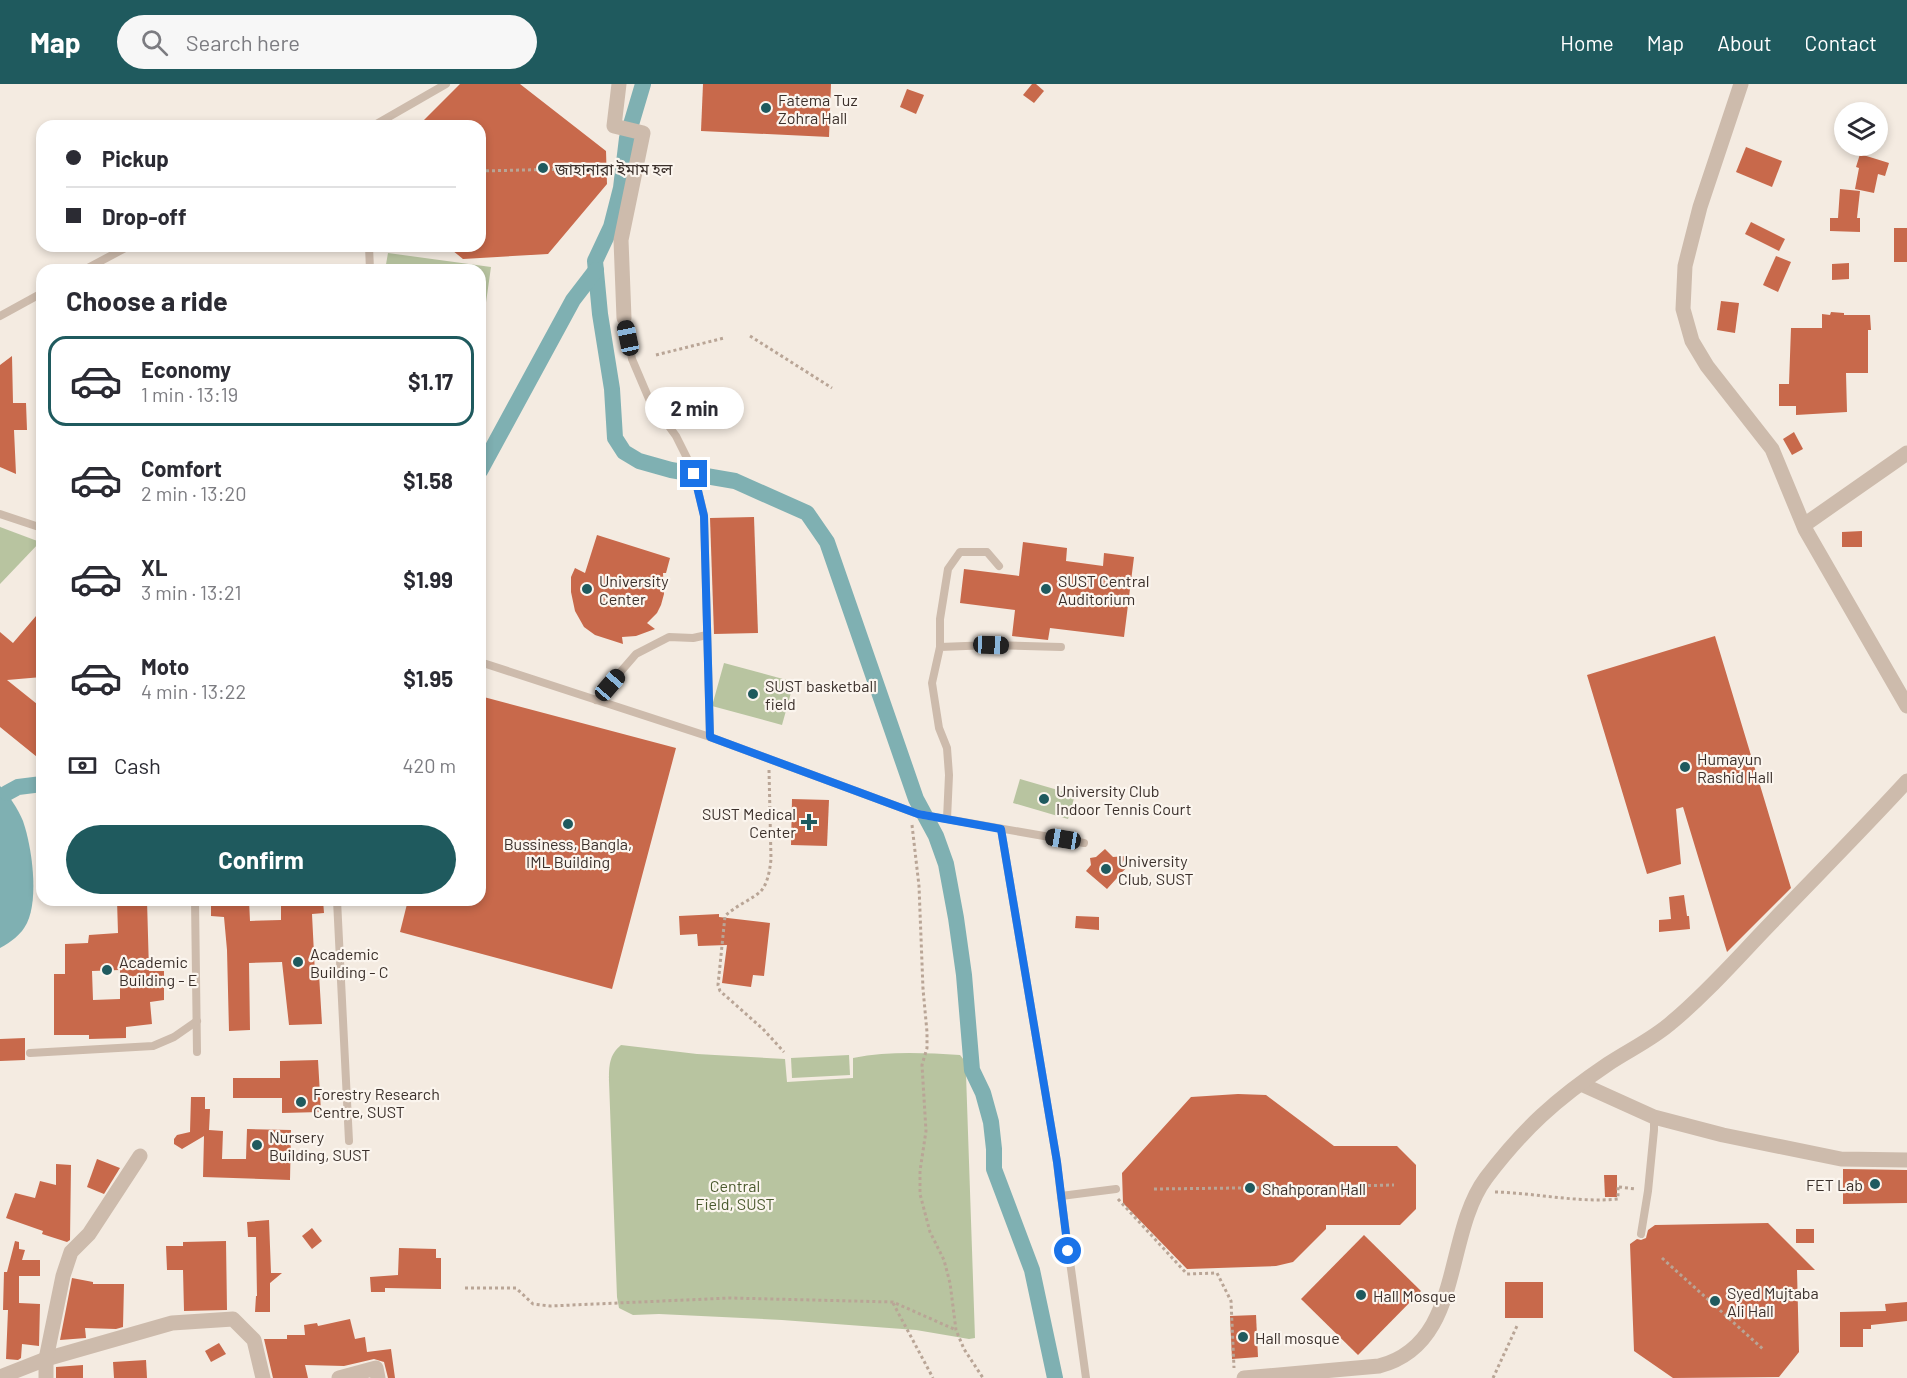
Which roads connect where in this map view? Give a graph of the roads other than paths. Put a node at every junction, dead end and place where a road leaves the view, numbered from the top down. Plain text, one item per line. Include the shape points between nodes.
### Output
1 (446, 84) edge
2 (619, 84) edge
3 (1741, 84) edge
4 (383, 120) edge
5 (118, 252) edge
6 (95, 264) edge
7 (36, 296) edge
8 (0, 316) edge
9 (624, 318) joint
10 (1907, 453) edge
11 (0, 514) edge
12 (1804, 525) junction
13 (36, 526) edge
14 (999, 566) dead end
15 (707, 635) junction
16 (940, 647) junction
17 (1061, 647) dead end
18 (486, 664) edge
19 (597, 700) junction
20 (1907, 706) edge
21 (710, 737) junction
22 (1907, 781) edge
23 (946, 819) junction
24 (1001, 829) junction
25 (1084, 843) dead end
26 (195, 906) edge
27 (338, 906) edge
28 (197, 1021) junction
29 (197, 1052) dead end
30 (30, 1053) dead end
31 (1581, 1084) junction
32 (1654, 1117) junction
33 (349, 1141) dead end
34 (140, 1156) dead end
35 (1907, 1160) edge
36 (1116, 1189) road end
37 (1061, 1196) junction
38 (1641, 1234) dead end
39 (46, 1359) junction
40 (1239, 1373) edge
41 (0, 1377) edge
42 (46, 1378) edge
43 (263, 1378) edge
44 (339, 1378) edge
45 (378, 1378) edge
46 (1086, 1378) edge

1 - 4 lane
2 - 9 street via 614,126 643,133 621,240
3 - 12 street via 1700,207 1685,266 1683,309 1692,341 1707,366 1772,449
5 - 6 lane
7 - 8 lane
9 - 15 lane via 632,359 649,399 676,436 693,470 704,516
10 - 12 street
11 - 13 lane
12 - 20 street
14 - 16 lane via 987,552 960,552 948,569
15 - 19 lane via 669,638 636,654
15 - 21 lane
16 - 17 lane
16 - 23 lane via 932,683 939,728 947,748
18 - 19 lane
19 - 21 lane
21 - 23 lane via 914,812
22 - 31 street via 1672,1023
23 - 24 lane
24 - 25 lane
24 - 37 lane
26 - 28 lane
27 - 33 lane
28 - 29 lane
28 - 30 lane via 153,1046
31 - 32 street
31 - 40 street via 1524,1131 1484,1182 1467,1214 1439,1312 1424,1339 1404,1356 1363,1369
32 - 35 street via 1841,1159
32 - 38 lane
34 - 39 street via 89,1234 71,1252
36 - 37 lane
37 - 46 lane
39 - 41 street
39 - 42 street
39 - 43 street via 172,1323 233,1319 254,1340
44 - 45 street via 376,1368

